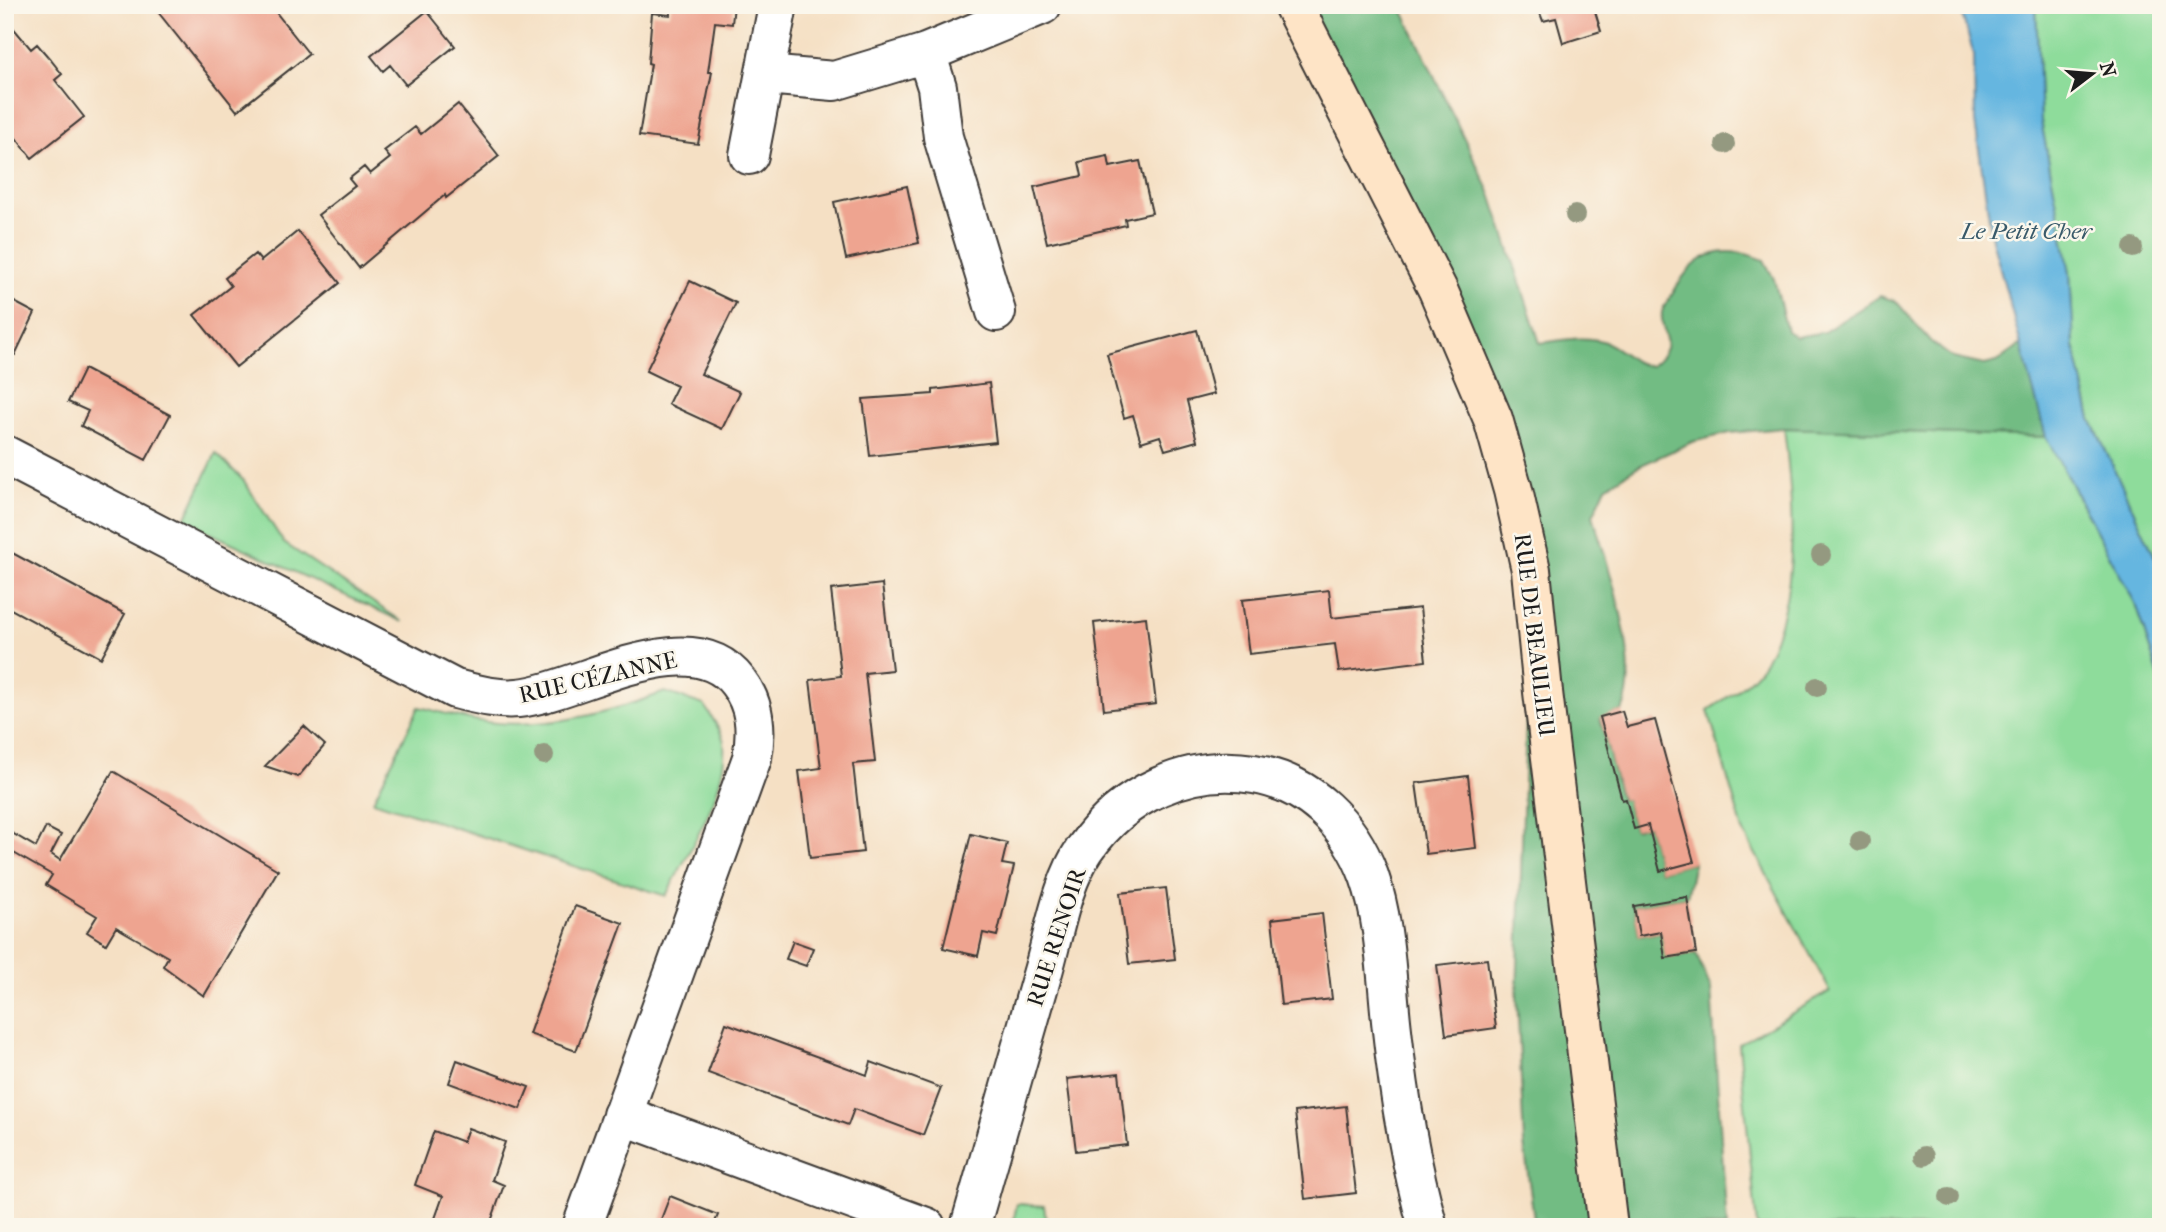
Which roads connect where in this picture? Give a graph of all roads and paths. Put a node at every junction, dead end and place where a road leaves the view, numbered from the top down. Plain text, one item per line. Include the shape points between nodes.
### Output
1 (778, 5) edge
2 (1042, 5) edge
3 (1293, 5) edge
4 (926, 53) junction
5 (766, 75) junction
6 (750, 155) dead end
7 (996, 313) dead end
8 (5, 455) edge
9 (622, 1115) junction
10 (582, 1227) edge
11 (926, 1227) edge
12 (970, 1227) edge
13 (1428, 1227) edge
14 (1608, 1227) edge

1 - 5 street
2 - 4 street
3 - 14 street, RUE DE BEAULIEU via 1438,290 1493,419 1513,490 1531,570
4 - 5 street via 834,81
4 - 7 street via 937,87 943,136
5 - 6 street
8 - 9 street, RUE CÉZANNE via 455,688 489,698 520,698 682,655 718,664 734,677 753,714 756,735 751,758
9 - 10 street, RUE CÉZANNE
9 - 11 street
12 - 13 street, RUE RENOIR via 1058,919 1084,850 1123,808 1149,791 1207,772 1241,772 1294,786 1318,801 1355,847 1379,916 1398,1089

